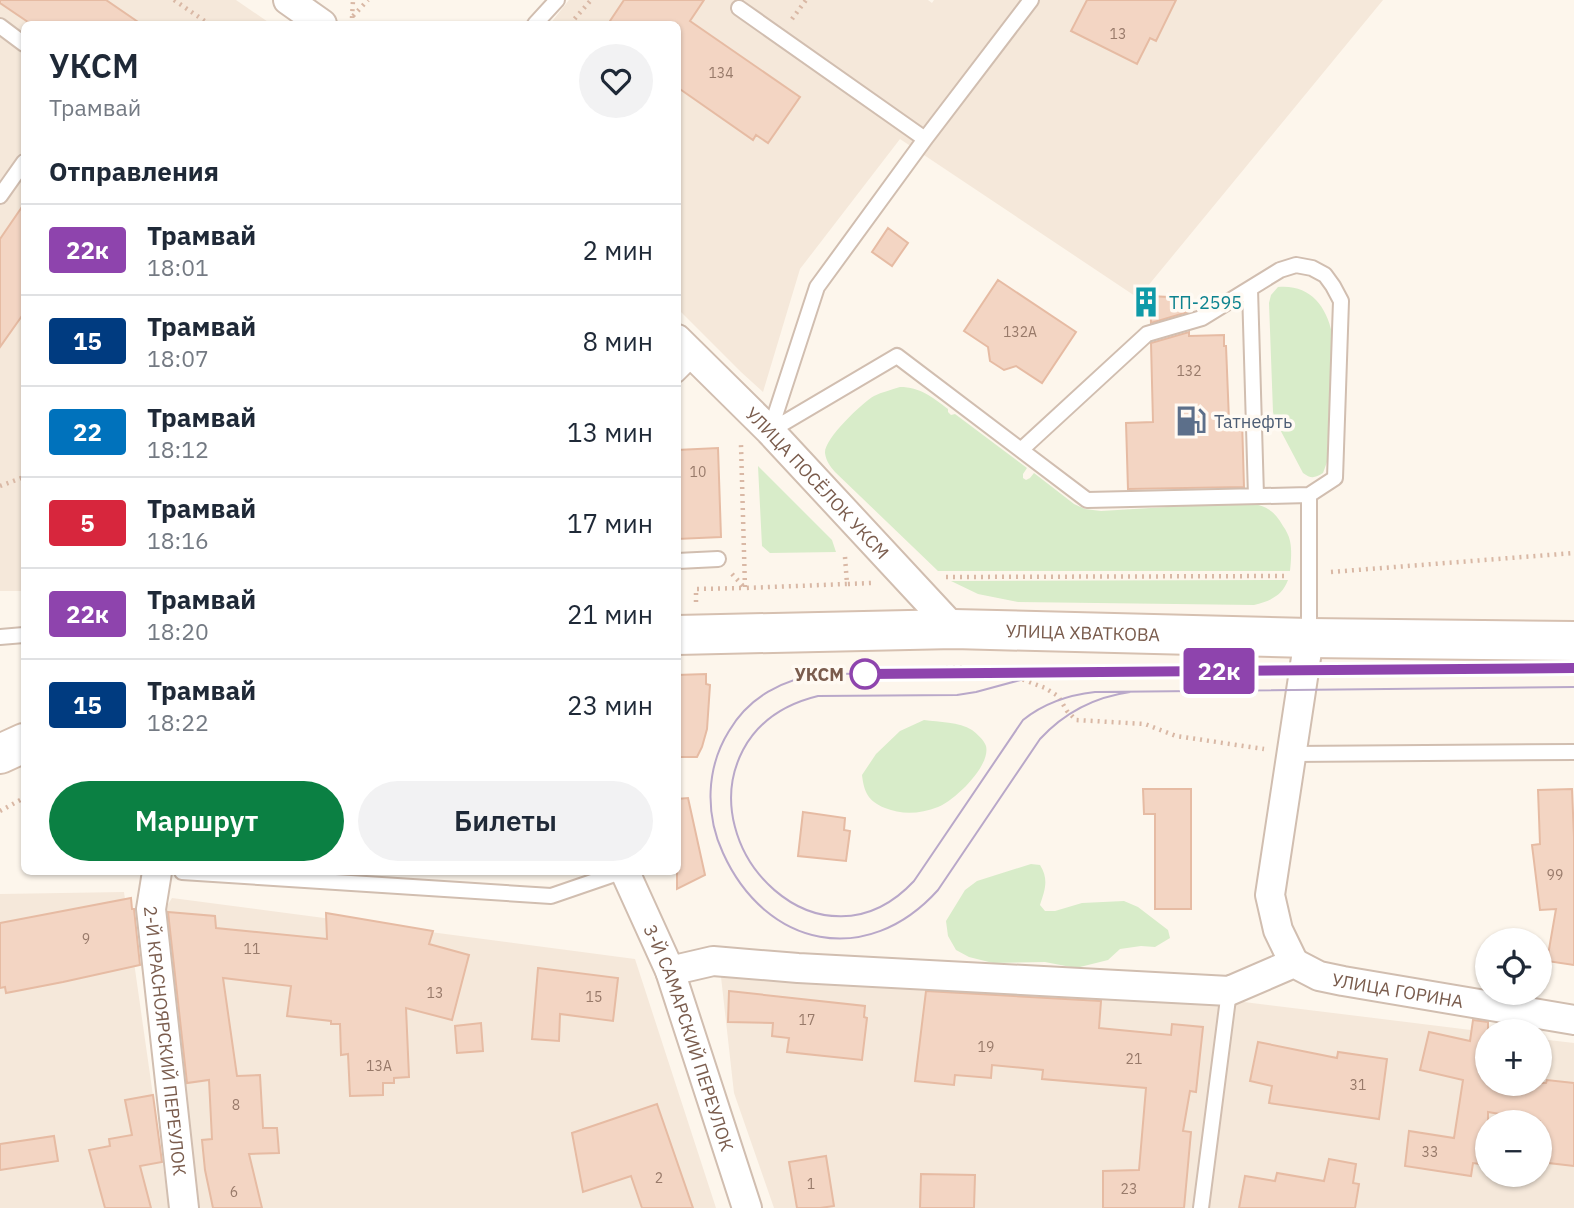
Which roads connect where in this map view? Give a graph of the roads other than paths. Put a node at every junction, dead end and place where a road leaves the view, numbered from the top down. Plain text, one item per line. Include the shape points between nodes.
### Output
1 (557, 0) edge
2 (1031, 0) edge
3 (738, 8) dead end
4 (538, 21) edge
5 (0, 26) edge
6 (21, 42) edge
7 (925, 139) junction
8 (21, 166) edge
9 (0, 196) edge
10 (1250, 289) junction
11 (683, 357) edge
12 (770, 431) junction
13 (1021, 450) junction
14 (1309, 495) junction
15 (1256, 496) junction
16 (718, 559) road end
17 (681, 561) edge
18 (954, 629) junction
19 (21, 635) edge
20 (681, 635) edge
21 (0, 637) edge
22 (1309, 638) junction
23 (1574, 641) edge
24 (21, 744) edge
25 (1574, 752) edge
26 (0, 754) edge
27 (1292, 754) junction
28 (157, 875) edge
29 (228, 875) edge
30 (614, 875) edge
31 (624, 875) edge
32 (1294, 962) junction
33 (670, 971) junction
34 (1229, 990) junction
35 (1574, 1020) edge
36 (184, 1208) edge
37 (747, 1208) edge
38 (1201, 1208) edge

1 - 4 lane
2 - 7 lane
3 - 7 lane
5 - 6 lane
7 - 12 lane via 817,287
8 - 9 lane
10 - 13 lane via 1202,318 1147,334
10 - 14 lane via 1296,265 1325,275 1341,301 1335,478
10 - 15 lane
11 - 12 street, УЛИЦА ПОСЁЛОК УКСМ
12 - 13 lane via 897,356
12 - 18 street, УЛИЦА ПОСЁЛОК УКСМ
13 - 15 lane via 1087,500
14 - 15 lane
14 - 22 lane
16 - 17 lane
18 - 20 main road, УЛИЦА ХВАТКОВА
18 - 22 main road, УЛИЦА ХВАТКОВА
19 - 21 lane
22 - 23 main road, УЛИЦА ХВАТКОВА
22 - 27 street
24 - 26 main road
25 - 27 lane
27 - 32 street via 1270,895 1278,930
28 - 36 street, 2-Й КРАСНОЯРСКИЙ ПЕРЕУЛОК via 151,909
29 - 30 lane via 551,896
31 - 33 street, 3-Й САМАРСКИЙ ПЕРЕУЛОК
32 - 34 street
32 - 35 street, УЛИЦА ГОРИНА via 1319,976 1343,981
33 - 34 street via 713,961
33 - 37 street, 3-Й САМАРСКИЙ ПЕРЕУЛОК
34 - 38 lane

